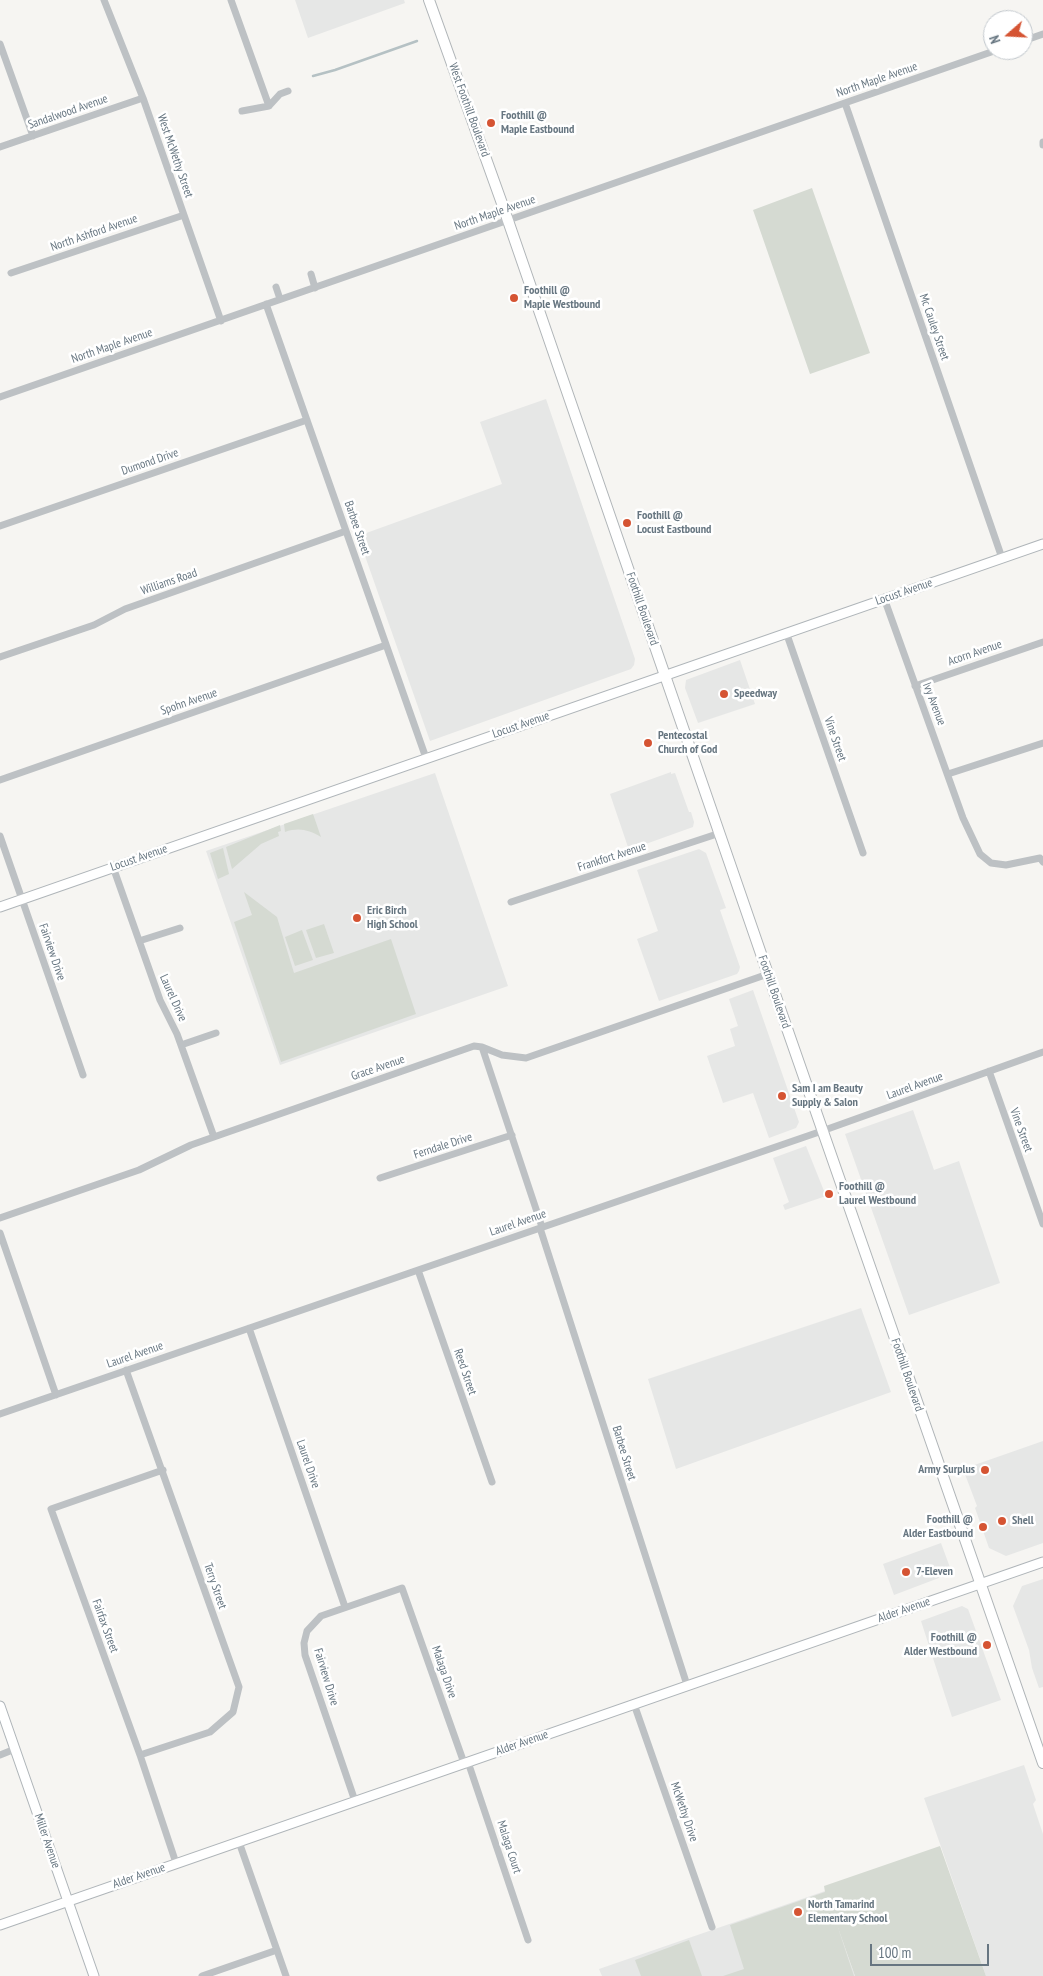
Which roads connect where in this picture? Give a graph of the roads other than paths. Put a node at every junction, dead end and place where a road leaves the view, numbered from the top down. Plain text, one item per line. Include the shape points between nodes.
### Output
1 (104, 0) edge
2 (230, 0) edge
3 (430, 0) edge
4 (0, 44) edge
5 (983, 55) edge
6 (288, 90) dead end
7 (143, 98) junction
8 (845, 103) junction
9 (269, 106) junction
10 (242, 111) dead end
11 (33, 136) junction
12 (0, 147) edge
13 (184, 215) junction
14 (508, 220) junction
15 (11, 273) dead end
16 (311, 274) dead end
17 (276, 287) dead end
18 (315, 288) junction
19 (280, 300) junction
20 (266, 304) junction
21 (221, 320) junction
22 (0, 397) edge
23 (307, 420) junction
24 (0, 526) edge
25 (346, 531) junction
26 (1043, 544) edge
27 (1002, 558) junction
28 (884, 598) junction
29 (786, 632) junction
30 (1043, 642) edge
31 (386, 645) junction
32 (0, 657) edge
33 (665, 675) junction
34 (915, 686) junction
35 (1043, 743) edge
36 (426, 758) junction
37 (948, 774) junction
38 (0, 780) edge
39 (720, 833) junction
40 (0, 836) edge
41 (863, 853) dead end
42 (1043, 862) edge
43 (113, 867) junction
44 (22, 899) junction
45 (511, 902) dead end
46 (0, 907) edge
47 (180, 928) dead end
48 (140, 941) junction
49 (768, 974) junction
50 (216, 1033) dead end
51 (180, 1045) junction
52 (482, 1047) junction
53 (1043, 1052) edge
54 (989, 1071) junction
55 (83, 1075) dead end
56 (822, 1131) junction
57 (512, 1135) junction
58 (214, 1137) junction
59 (380, 1178) dead end
60 (0, 1218) edge
61 (1043, 1224) edge
62 (541, 1227) junction
63 (0, 1233) edge
64 (418, 1270) junction
65 (249, 1328) junction
66 (126, 1370) junction
67 (56, 1395) junction
68 (0, 1414) edge
69 (163, 1470) junction
70 (492, 1482) dead end
71 (1043, 1562) edge
72 (980, 1583) junction
73 (402, 1588) joint
74 (345, 1607) junction
75 (687, 1685) junction
76 (634, 1704) junction
77 (0, 1706) edge
78 (15, 1749) junction
79 (0, 1755) edge
80 (140, 1755) junction
81 (466, 1763) junction
82 (1043, 1764) edge
83 (355, 1801) junction
84 (239, 1842) junction
85 (176, 1863) junction
86 (68, 1901) junction
87 (0, 1925) edge
88 (712, 1926) dead end
89 (528, 1940) dead end
90 (277, 1950) junction
91 (94, 1976) edge
92 (202, 1976) edge
93 (286, 1976) edge

1 - 7 street, West McWethy Street
2 - 9 street
3 - 14 main road, West Foothill Boulevard
4 - 11 street
5 - 8 street, North Maple Avenue
6 - 9 street
7 - 11 street, Sandalwood Avenue
7 - 13 street, West McWethy Street
8 - 14 street, North Maple Avenue
8 - 27 street, Mc Cauley Street
9 - 10 street
11 - 12 street, Sandalwood Avenue
13 - 15 street, North Ashford Avenue
13 - 21 street, West McWethy Street
14 - 18 street, North Maple Avenue
14 - 33 main road, Foothill Boulevard
16 - 18 street
17 - 19 street
18 - 19 street, North Maple Avenue
19 - 20 street, North Maple Avenue
20 - 21 street, North Maple Avenue
20 - 23 street, Barbee Street
21 - 22 street, North Maple Avenue
23 - 24 street, Dumond Drive
23 - 25 street, Barbee Street
25 - 31 street, Barbee Street
25 - 32 street, Williams Road
26 - 27 street, Locust Avenue
27 - 28 street, Locust Avenue
28 - 29 street, Locust Avenue
28 - 34 street, Ivy Avenue
29 - 33 street, Locust Avenue
29 - 41 street, Vine Street
30 - 34 street, Acorn Avenue
31 - 36 street, Barbee Street
31 - 38 street, Spohn Avenue
33 - 36 street, Locust Avenue
33 - 39 main road, Foothill Boulevard
34 - 37 street, Ivy Avenue
35 - 37 street
36 - 43 street, Locust Avenue
37 - 42 street, Ivy Avenue via 980,854 991,863 1006,864 1040,858
39 - 45 street, Frankfort Avenue
39 - 49 main road, Foothill Boulevard
40 - 44 street, Fairview Drive
43 - 44 street, Locust Avenue
43 - 48 street, Laurel Drive
44 - 46 street, Locust Avenue
44 - 55 street, Fairview Drive
47 - 48 street
48 - 51 street, Laurel Drive via 160,1000
49 - 52 street via 526,1058 502,1055
49 - 56 main road, Foothill Boulevard
50 - 51 street
51 - 58 street, Laurel Drive
52 - 57 street, Barbee Street
52 - 58 street, Grace Avenue via 474,1046
53 - 54 street, Laurel Avenue
54 - 56 street, Laurel Avenue
54 - 61 street, Vine Street
56 - 62 street, Laurel Avenue
56 - 72 main road, Foothill Boulevard
57 - 59 street, Ferndale Drive
57 - 62 street, Barbee Street
58 - 60 street, Grace Avenue via 169,1154 139,1170
62 - 64 street, Laurel Avenue
62 - 75 street, Barbee Street
63 - 67 street
64 - 65 street, Laurel Avenue
64 - 70 street, Reed Street
65 - 66 street, Laurel Avenue
65 - 74 street, Laurel Drive
66 - 67 street, Laurel Avenue
66 - 69 street, Terry Street
67 - 68 street, Laurel Avenue
69 - 80 street, Terry Street via 239,1687 232,1712 210,1732
69 - 80 street, Fairfax Street via 51,1510
71 - 72 street, Alder Avenue
72 - 75 street, Alder Avenue
72 - 82 main road, Foothill Boulevard
73 - 74 street, Fairview Drive
73 - 81 street, Malaga Drive
74 - 83 street, Fairview Drive via 321,1616 307,1631 304,1643 305,1655
75 - 76 street, Alder Avenue
76 - 81 street, Alder Avenue
76 - 88 street, McWethy Drive
77 - 78 street, Miller Avenue
78 - 79 street
78 - 86 street, Miller Avenue
80 - 85 street, Fairfax Street
81 - 83 street, Alder Avenue
81 - 89 street, Malaga Court
83 - 84 street, Alder Avenue
84 - 85 street, Alder Avenue
84 - 90 street
85 - 86 street, Alder Avenue
86 - 87 street, Alder Avenue
86 - 91 street, Miller Avenue
90 - 92 street
90 - 93 street

